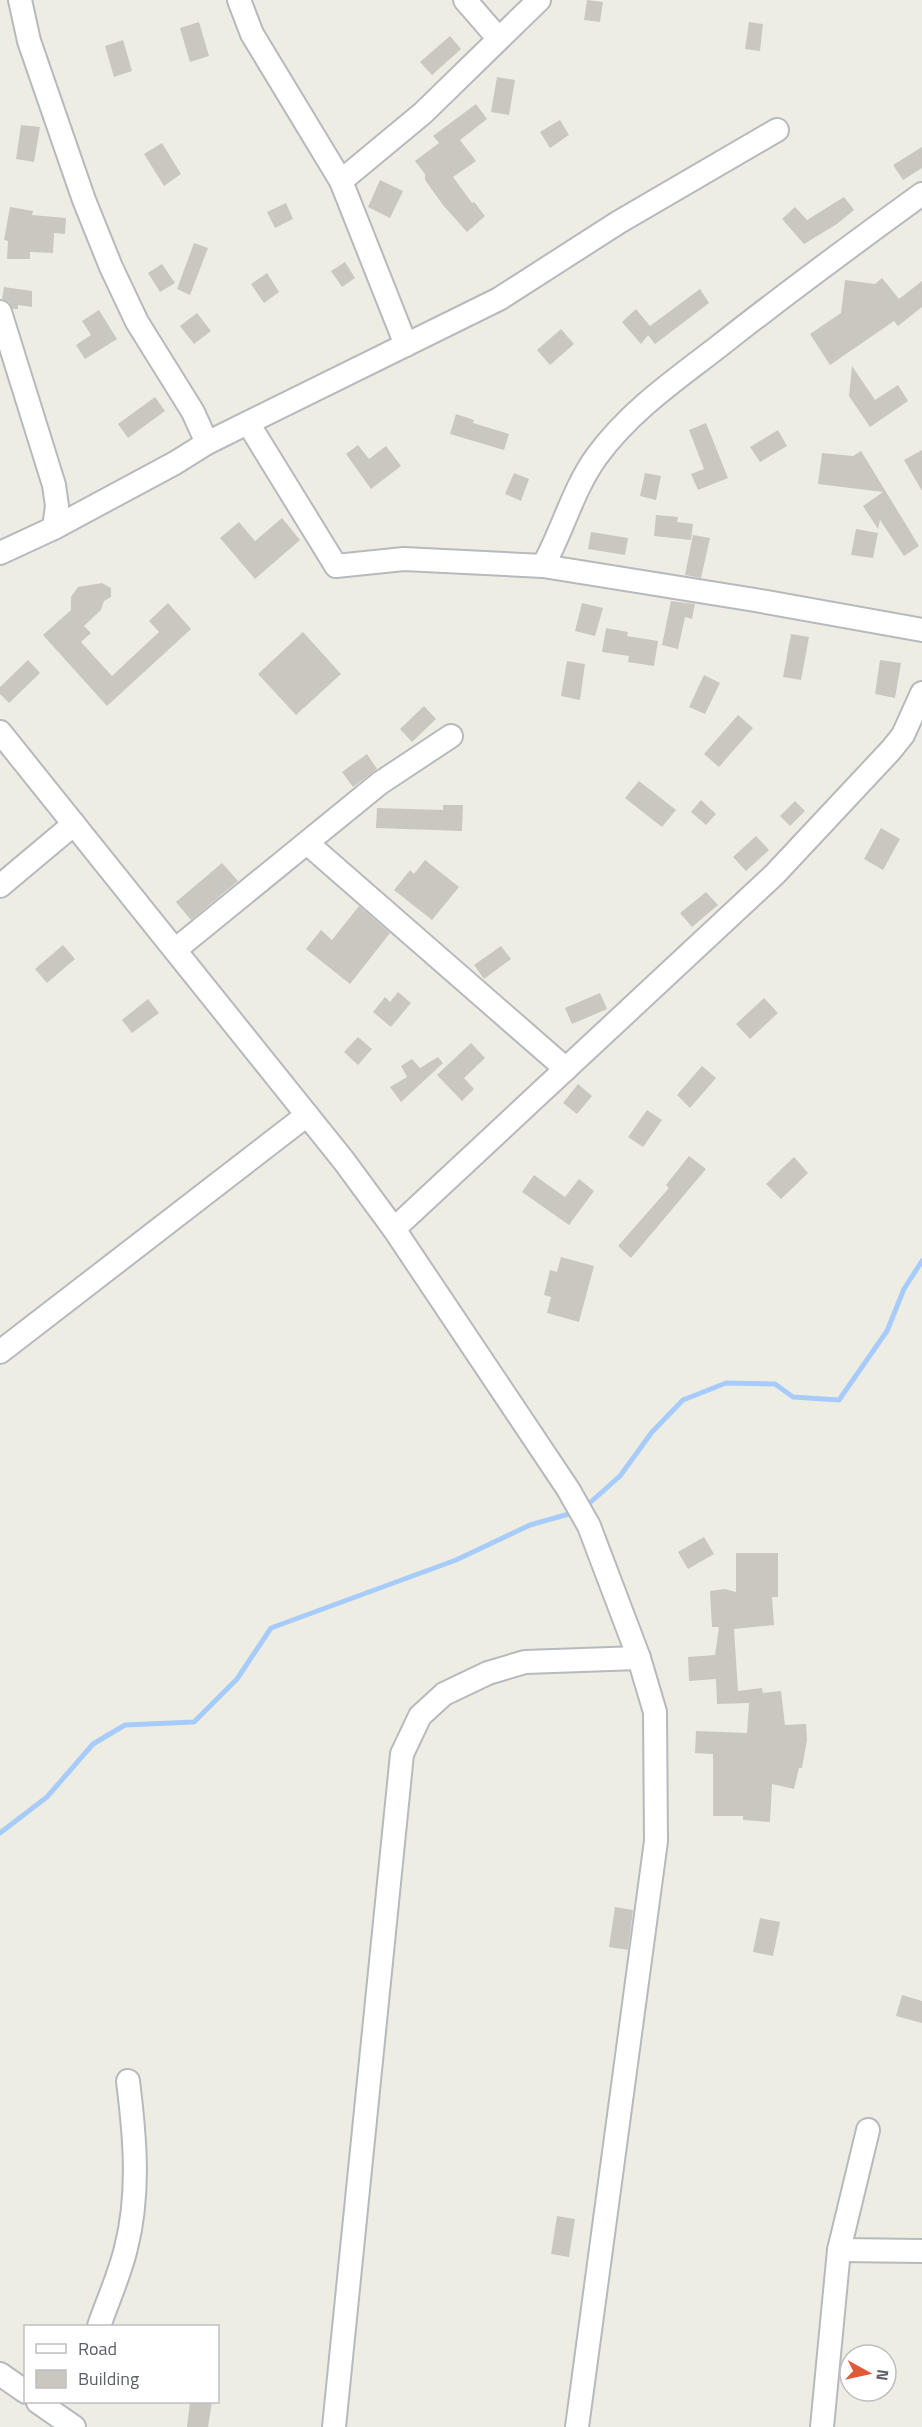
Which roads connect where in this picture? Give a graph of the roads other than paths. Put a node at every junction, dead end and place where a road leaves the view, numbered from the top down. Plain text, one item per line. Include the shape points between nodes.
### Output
1 (20, 0) edge
2 (239, 0) edge
3 (465, 0) edge
4 (539, 0) edge
5 (498, 38) junction
6 (777, 130) dead end
7 (341, 182) junction
8 (922, 194) edge
9 (0, 312) edge
10 (406, 345) junction
11 (248, 423) junction
12 (207, 443) junction
13 (54, 528) junction
14 (0, 553) edge
15 (543, 566) junction
16 (922, 630) edge
17 (919, 707) edge
18 (0, 732) edge
19 (451, 736) dead end
20 (74, 824) junction
21 (307, 843) junction
22 (0, 886) edge
23 (175, 951) junction
24 (566, 1069) junction
25 (307, 1115) junction
26 (394, 1229) junction
27 (0, 1352) edge
28 (639, 1658) junction
29 (128, 2081) dead end
30 (868, 2130) dead end
31 (839, 2250) junction
32 (922, 2251) edge
33 (99, 2325) edge
34 (0, 2374) edge
35 (24, 2391) edge
36 (40, 2403) edge
37 (68, 2416) edge
38 (334, 2427) edge
39 (577, 2427) edge
40 (822, 2427) edge

1 - 12 street via 29,41 111,267 137,322 193,412
2 - 7 street via 252,34
3 - 5 street
4 - 5 street
5 - 7 street via 423,113
6 - 10 street via 619,222 499,299
7 - 10 street
8 - 15 street via 824,264 622,426 596,457
9 - 13 street via 54,485
10 - 11 street
11 - 12 street
11 - 15 street via 336,566 404,559
12 - 13 street
13 - 14 street
15 - 16 street
17 - 24 street via 891,750 775,874
18 - 20 street
19 - 21 street via 380,783
20 - 22 street
20 - 23 street
21 - 23 street
21 - 24 street
23 - 25 street
24 - 26 street
25 - 26 street
25 - 27 street
26 - 28 street via 568,1489 589,1526
28 - 38 street via 525,1662 488,1673 444,1694 420,1716 402,1754
28 - 39 street via 655,1712 656,1841
29 - 33 street via 134,2132 134,2206 126,2250
30 - 31 street
31 - 32 street
31 - 40 street
34 - 35 street
36 - 37 street

